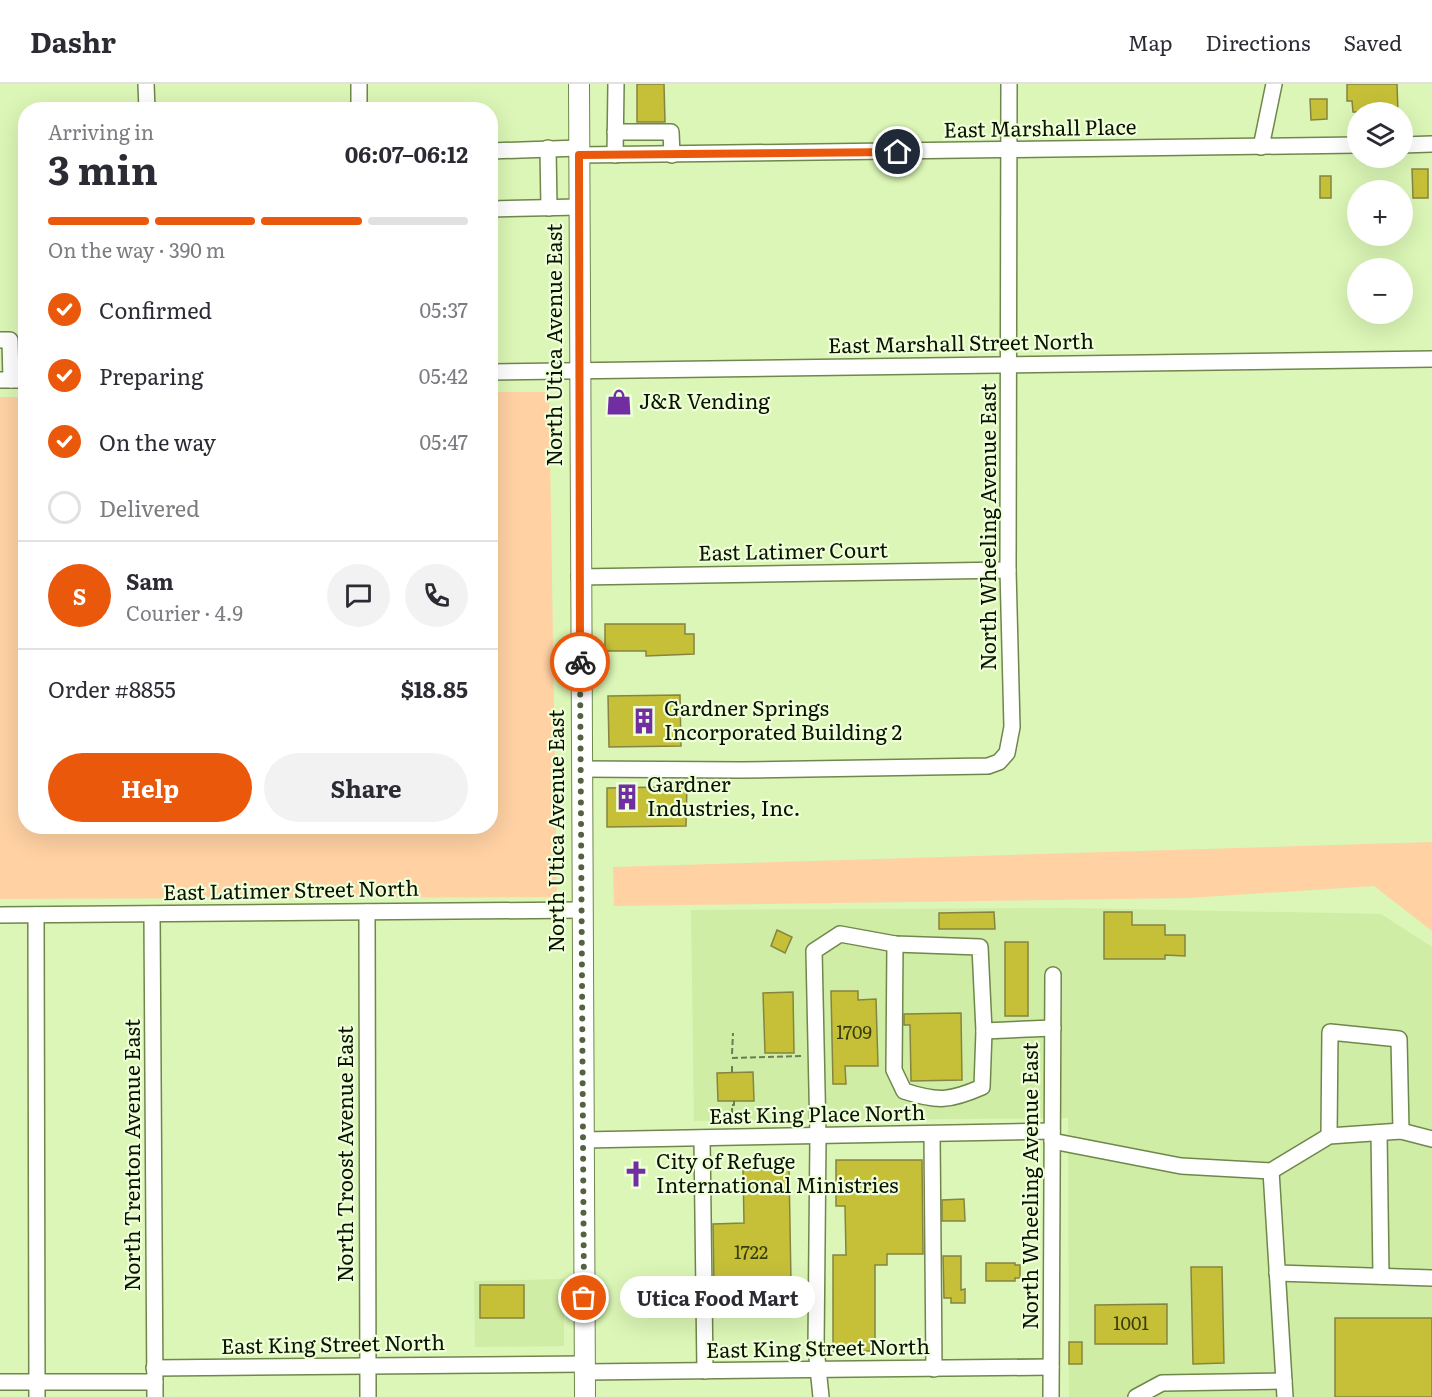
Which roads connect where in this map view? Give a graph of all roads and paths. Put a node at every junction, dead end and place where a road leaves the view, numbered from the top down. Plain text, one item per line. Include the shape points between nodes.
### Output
1 (146, 84) edge
2 (359, 84) edge
3 (579, 84) edge
4 (616, 84) edge
5 (1009, 84) edge
6 (1274, 84) edge
7 (147, 102) edge
8 (359, 102) edge
9 (615, 132) junction
10 (1432, 144) edge
11 (1347, 145) edge
12 (1413, 145) edge
13 (1261, 147) junction
14 (548, 148) junction
15 (498, 150) edge
16 (1007, 150) junction
17 (579, 152) junction
18 (672, 154) junction
19 (615, 155) junction
20 (579, 207) junction
21 (549, 208) junction
22 (498, 209) edge
23 (0, 340) edge
24 (1432, 359) edge
25 (1009, 364) junction
26 (580, 371) junction
27 (498, 372) edge
28 (12, 380) edge
29 (1008, 570) junction
30 (579, 577) junction
31 (581, 769) junction
32 (582, 910) junction
33 (367, 912) junction
34 (152, 914) junction
35 (0, 915) edge
36 (36, 915) junction
37 (895, 944) junction
38 (1053, 975) dead end
39 (1053, 1028) junction
40 (984, 1031) junction
41 (733, 1033) dead end
42 (815, 1056) junction
43 (732, 1066) dead end
44 (732, 1072) dead end
45 (734, 1101) dead end
46 (732, 1126) dead end
47 (1401, 1131) junction
48 (1379, 1132) junction
49 (932, 1134) junction
50 (818, 1136) junction
51 (1052, 1136) junction
52 (1329, 1136) junction
53 (702, 1138) junction
54 (1432, 1139) edge
55 (583, 1140) junction
56 (1271, 1171) junction
57 (1277, 1273) junction
58 (1382, 1276) junction
59 (1432, 1278) edge
60 (369, 1365) junction
61 (1051, 1366) junction
62 (585, 1368) junction
63 (934, 1369) junction
64 (705, 1371) junction
65 (820, 1371) junction
66 (1284, 1381) junction
67 (0, 1382) edge
68 (155, 1382) edge
69 (37, 1390) edge
70 (368, 1397) edge
71 (585, 1397) edge
72 (821, 1397) edge
73 (1051, 1397) edge
74 (1136, 1397) edge
75 (1285, 1397) edge

1 - 7 street
2 - 8 street
3 - 17 main road, North Utica Avenue East
4 - 9 street
5 - 16 street, North Wheeling Avenue East
6 - 13 street
9 - 18 street via 671,132
9 - 19 street
10 - 12 street
11 - 13 street, East Marshall Place
13 - 16 street, East Marshall Place
14 - 15 street, East Marshall Place
14 - 17 street, East Marshall Place
14 - 21 street
16 - 18 street, East Marshall Place
16 - 25 street, North Wheeling Avenue East
17 - 19 street, East Marshall Place
17 - 20 main road, North Utica Avenue East
18 - 19 street, East Marshall Place
20 - 21 street
20 - 26 main road, North Utica Avenue East
21 - 22 street
23 - 28 street via 10,340
24 - 25 street, East Marshall Street North
25 - 26 street, East Marshall Street North
25 - 29 street, North Wheeling Avenue East
26 - 27 street, East Marshall Street North
26 - 30 main road, North Utica Avenue East
29 - 30 street, East Latimer Court
29 - 31 street, North Wheeling Avenue East via 1012,727 1007,753 999,762 988,766
30 - 31 main road, North Utica Avenue East
31 - 32 main road, North Utica Avenue East
32 - 33 street, East Latimer Street North
32 - 55 main road, North Utica Avenue East
33 - 34 street, East Latimer Street North
33 - 60 street, North Troost Avenue East
34 - 36 street, East Latimer Street North
34 - 68 street, North Trenton Avenue East
35 - 36 street, East Latimer Street North
36 - 69 street
37 - 40 street via 980,947
37 - 40 street via 894,1070 904,1091 925,1098 957,1098 982,1087
37 - 42 street via 840,933 814,951
38 - 39 street, North Wheeling Avenue East
39 - 40 street
39 - 51 street, North Wheeling Avenue East
41 - 42 path via 732,1056
42 - 50 street
43 - 44 path
45 - 46 path
47 - 48 street
47 - 52 street via 1399,1039 1330,1032
47 - 54 street
48 - 52 street
48 - 58 street
49 - 50 street, East King Place North
49 - 51 street, East King Place North
49 - 63 street
50 - 53 street, East King Place North
50 - 65 street via 816,1348
51 - 56 street, East King Place North via 1181,1166
51 - 61 street, North Wheeling Avenue East
52 - 56 street
53 - 55 street, East King Place North
53 - 64 street
55 - 62 main road, North Utica Avenue East
56 - 57 street
57 - 58 street
57 - 66 street
58 - 59 street
60 - 62 street, East King Street North
60 - 68 street, East King Street North
60 - 70 street, North Troost Avenue East
61 - 63 street, East King Street North
61 - 73 street, North Wheeling Avenue East
62 - 64 street, East King Street North
62 - 71 main road, North Utica Avenue East
63 - 65 street, East King Street North
64 - 65 street, East King Street North
65 - 72 street
66 - 74 street via 1162,1383
66 - 75 street
67 - 69 street, East King Street North
68 - 69 street, East King Street North

